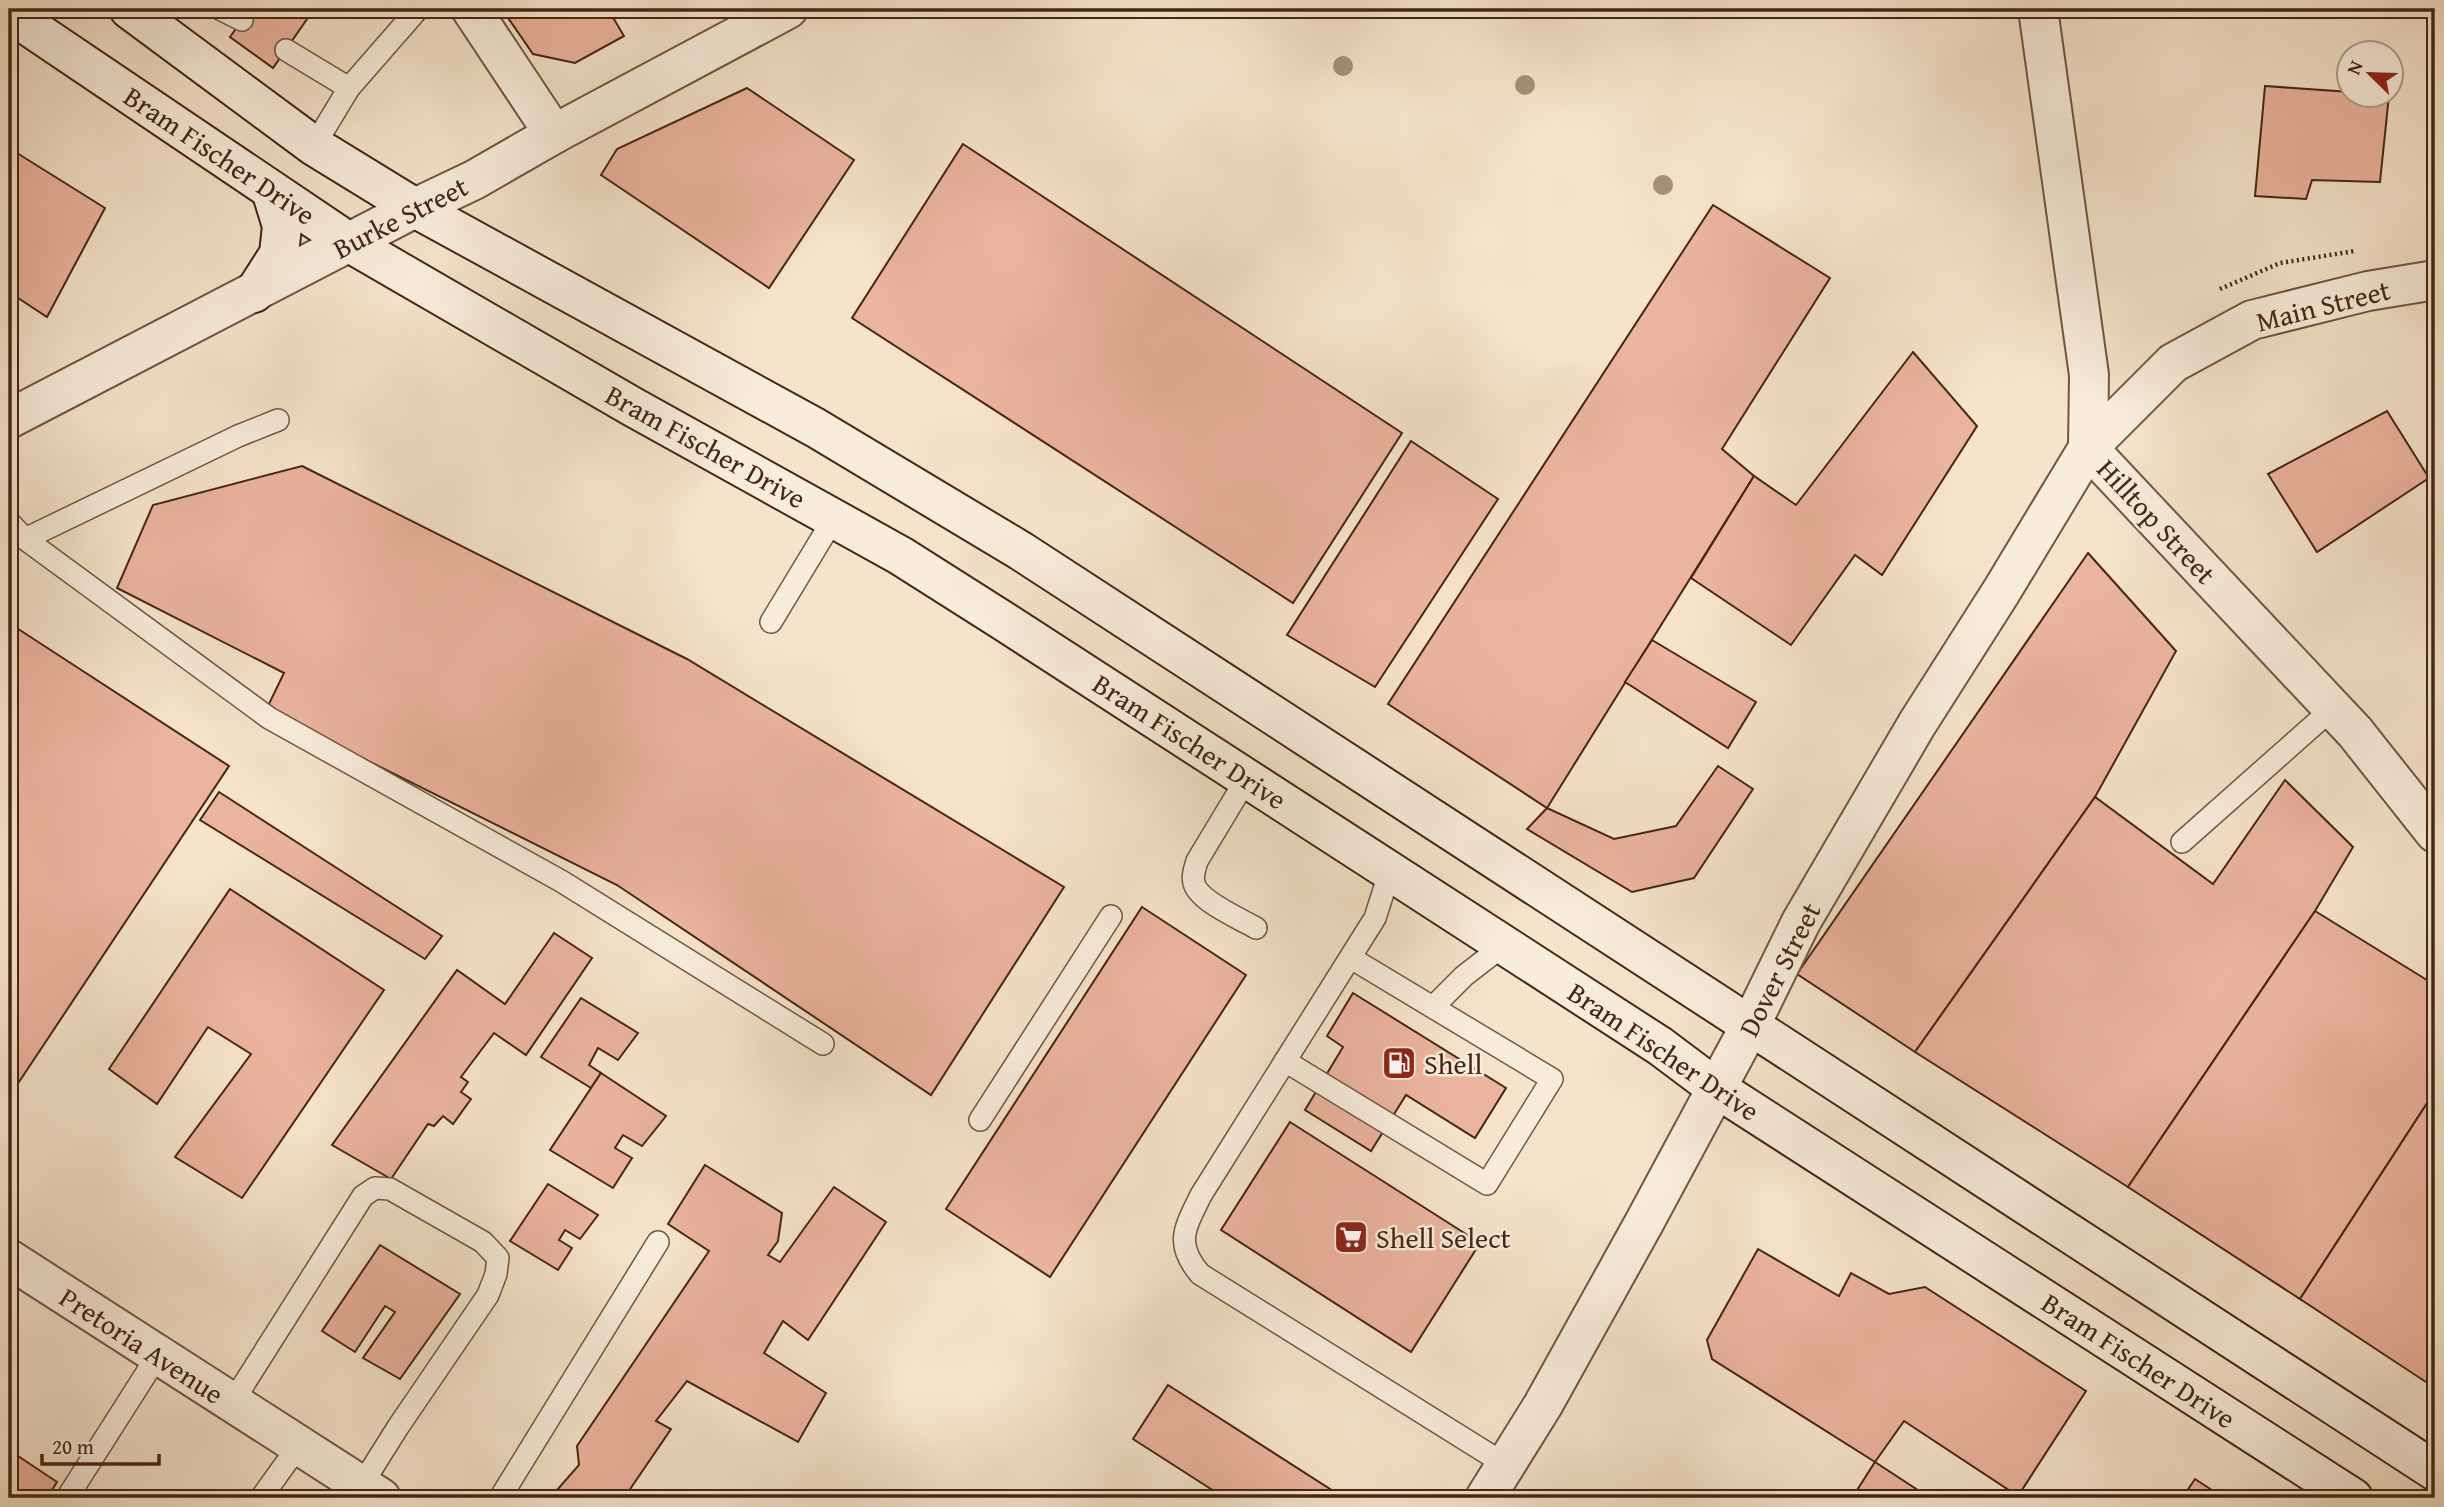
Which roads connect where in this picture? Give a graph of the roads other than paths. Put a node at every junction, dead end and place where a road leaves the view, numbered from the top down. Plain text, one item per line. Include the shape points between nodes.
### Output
1 (131, 9) edge
2 (220, 9) edge
3 (418, 9) edge
4 (471, 9) edge
5 (788, 9) edge
6 (2038, 9) edge
7 (9, 13) edge
8 (242, 20) dead end
9 (285, 50) dead end
10 (349, 88) junction
11 (554, 134) junction
12 (314, 145) junction
13 (271, 190) junction
14 (415, 208) junction
15 (350, 243) junction
16 (2435, 280) edge
17 (254, 292) junction
18 (9, 419) edge
19 (278, 421) dead end
20 (2088, 448) junction
21 (834, 518) junction
22 (9, 522) edge
23 (25, 539) junction
24 (771, 622) dead end
25 (2333, 708) junction
26 (1247, 778) junction
27 (2435, 832) edge
28 (2182, 842) dead end
29 (1391, 871) junction
30 (1111, 916) dead end
31 (1256, 928) dead end
32 (1504, 945) junction
33 (1351, 958) junction
34 (1433, 1007) junction
35 (1750, 1026) junction
36 (823, 1044) dead end
37 (1285, 1061) junction
38 (1716, 1088) junction
39 (980, 1120) dead end
40 (658, 1242) dead end
41 (9, 1259) edge
42 (158, 1355) junction
43 (232, 1403) junction
44 (299, 1445) junction
45 (1506, 1465) junction
46 (2435, 1471) edge
47 (371, 1492) edge
48 (67, 1498) edge
49 (261, 1498) edge
50 (500, 1498) edge
51 (1485, 1498) edge
52 (2353, 1498) edge

1 - 12 main road
2 - 8 lane
3 - 10 lane
4 - 11 main road
5 - 11 main road, Burke Street
6 - 20 main road, Hilltop Street via 2089,375
7 - 13 main road, Bram Fischer Drive
9 - 10 lane
10 - 12 lane
11 - 14 main road, Burke Street
12 - 14 main road
13 - 15 main road, Bram Fischer Drive
13 - 17 main road via 282,226 279,254
14 - 15 main road, Burke Street
14 - 35 main road via 816,428 1021,551
15 - 17 main road, Burke Street
15 - 21 main road, Bram Fischer Drive
16 - 20 main road, Main Street via 2368,290 2252,320 2173,363
17 - 18 main road, Burke Street
19 - 23 lane
20 - 25 main road, Hilltop Street
20 - 35 main road, Dover Street via 1801,922
21 - 24 lane
21 - 26 main road, Bram Fischer Drive via 936,578
22 - 23 lane
23 - 36 lane via 269,718 561,881
25 - 27 main road, Hilltop Street
25 - 28 lane
26 - 29 main road, Bram Fischer Drive
26 - 31 lane via 1197,861 1194,883 1200,894
29 - 32 main road, Bram Fischer Drive
29 - 33 lane via 1376,918
30 - 39 lane
32 - 34 lane
32 - 38 main road, Bram Fischer Drive via 1660,1046
33 - 34 lane
33 - 37 lane
34 - 37 lane via 1552,1079 1488,1184
35 - 38 main road, Dover Street
35 - 46 main road
37 - 45 lane via 1185,1228 1183,1245 1189,1261 1200,1274
38 - 45 main road, Dover Street
38 - 52 main road, Bram Fischer Drive
40 - 50 lane
41 - 42 main road, Pretoria Avenue
42 - 43 main road, Pretoria Avenue
42 - 48 lane
43 - 44 main road, Pretoria Avenue
43 - 47 lane via 355,1207 374,1188 390,1189 482,1242 498,1258 488,1295 398,1427
44 - 47 main road, Pretoria Avenue
44 - 49 lane
45 - 51 main road, Dover Street

